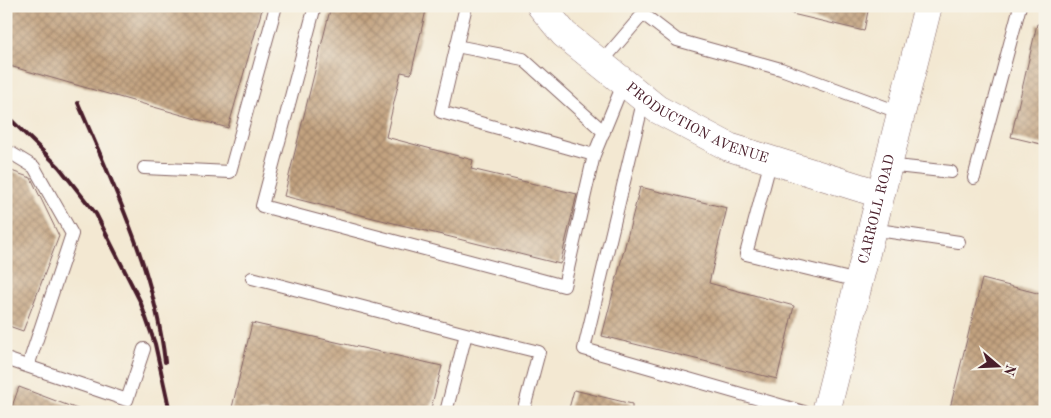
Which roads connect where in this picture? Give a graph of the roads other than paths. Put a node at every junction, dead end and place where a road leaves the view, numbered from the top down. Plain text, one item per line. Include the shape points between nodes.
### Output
1 (276, 6) edge
2 (315, 6) edge
3 (466, 6) edge
4 (928, 6) edge
5 (1020, 6) edge
6 (551, 10) edge
7 (644, 10) edge
8 (456, 46) junction
9 (600, 63) junction
10 (634, 90) junction
11 (901, 113) junction
12 (604, 132) junction
13 (6, 150) edge
14 (594, 155) junction
15 (771, 160) junction
16 (887, 165) junction
17 (144, 168) dead end
18 (951, 172) dead end
19 (974, 178) dead end
20 (880, 194) junction
21 (871, 229) junction
22 (959, 242) dead end
23 (252, 278) dead end
24 (858, 281) junction
25 (466, 334) junction
26 (144, 349) dead end
27 (6, 359) edge
28 (28, 366) junction
29 (446, 412) edge
30 (523, 412) edge
31 (804, 412) edge
32 (826, 412) edge

1 - 17 lane via 230,172
2 - 14 lane via 262,206 564,286
3 - 8 lane
4 - 11 main road, CARROLL ROAD
5 - 19 lane
6 - 9 main road, PRODUCTION AVENUE via 564,34
7 - 9 lane
7 - 11 lane via 677,40 781,70
8 - 12 lane via 523,60
8 - 14 lane via 441,112
9 - 10 main road, PRODUCTION AVENUE
10 - 12 lane
10 - 15 main road, PRODUCTION AVENUE via 657,109 728,147
10 - 31 lane via 584,349
11 - 16 main road, CARROLL ROAD
12 - 14 lane
13 - 28 lane via 34,166 72,234
15 - 20 main road, PRODUCTION AVENUE
15 - 24 lane via 746,254
16 - 18 lane
16 - 20 main road, CARROLL ROAD
20 - 21 main road, CARROLL ROAD
21 - 22 lane
21 - 24 main road, CARROLL ROAD
23 - 25 lane
24 - 32 main road, CARROLL ROAD
25 - 29 lane
25 - 30 lane via 539,352
26 - 28 lane via 127,400
27 - 28 lane

